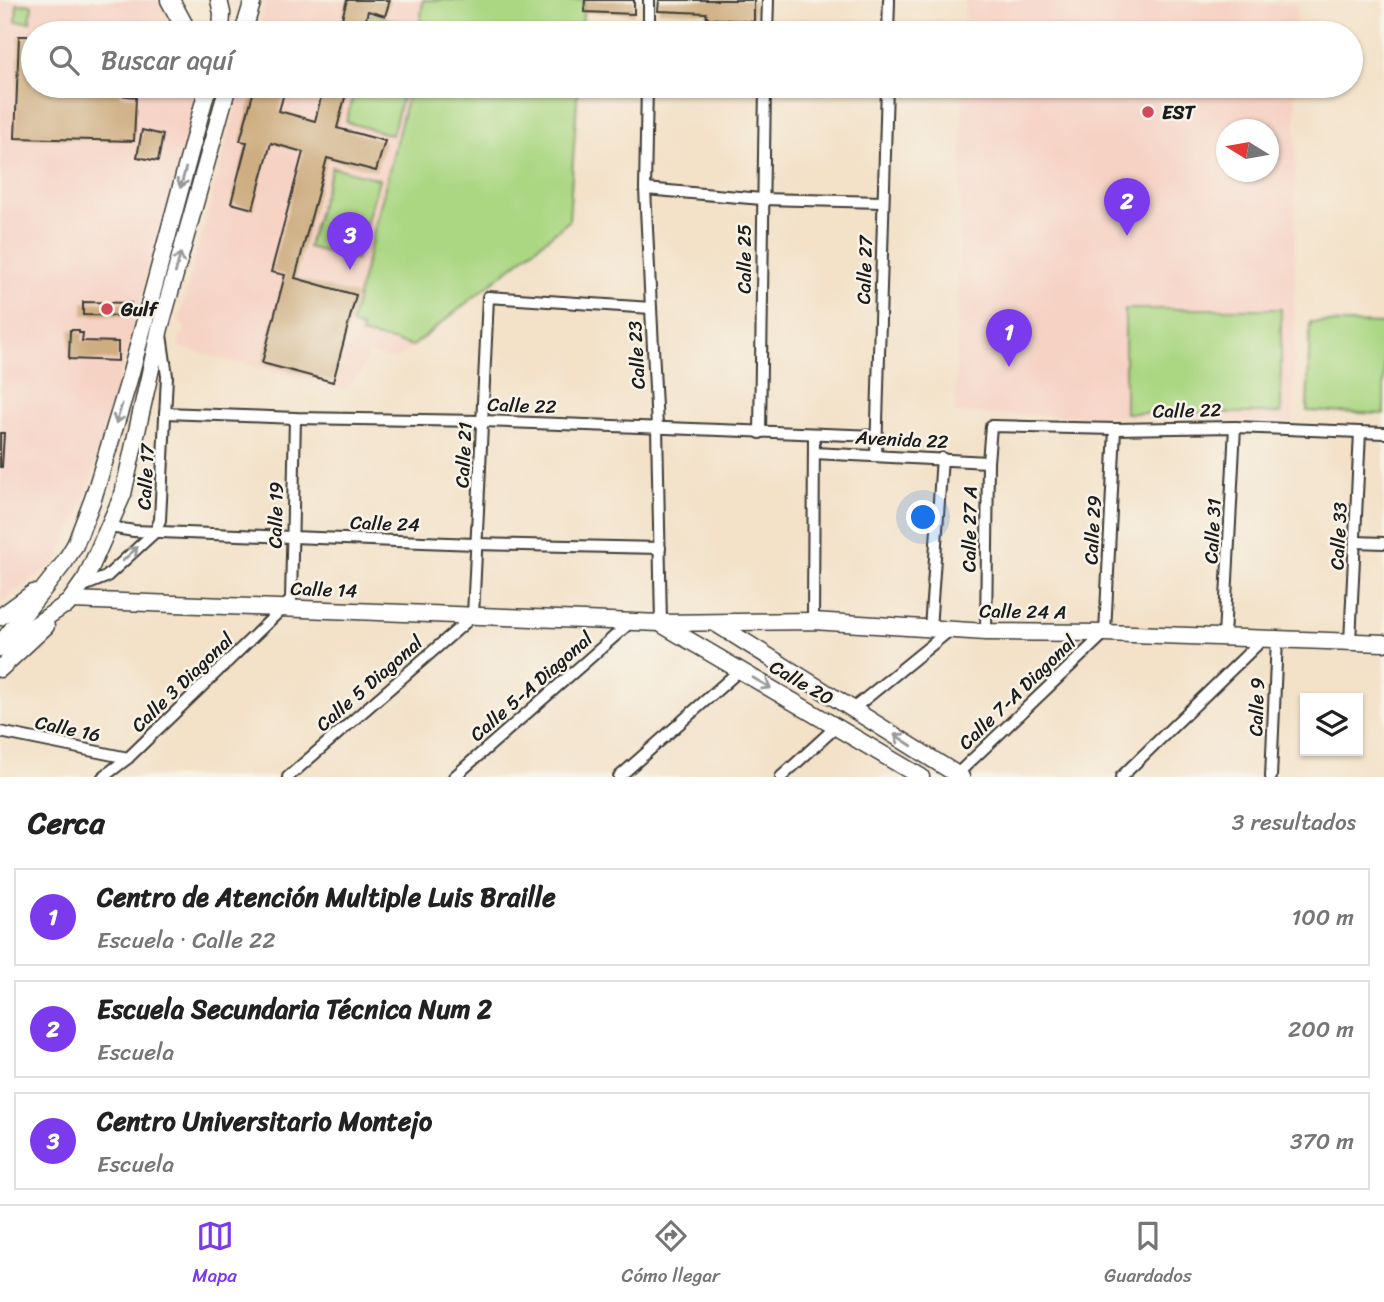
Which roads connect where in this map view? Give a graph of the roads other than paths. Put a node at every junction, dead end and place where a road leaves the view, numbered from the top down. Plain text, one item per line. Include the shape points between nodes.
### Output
1 (170, 0) edge
2 (219, 0) edge
3 (253, 0) edge
4 (649, 0) edge
5 (768, 0) edge
6 (889, 0) edge
7 (181, 21) edge
8 (222, 21) edge
9 (247, 21) edge
10 (649, 21) edge
11 (767, 21) edge
12 (888, 21) edge
13 (205, 98) edge
14 (225, 98) edge
15 (647, 98) edge
16 (765, 98) edge
17 (887, 98) edge
18 (645, 189) junction
19 (762, 199) junction
20 (883, 202) junction
21 (651, 308) junction
22 (144, 325) junction
23 (160, 328) junction
24 (127, 387) junction
25 (147, 394) junction
26 (165, 413) junction
27 (295, 418) junction
28 (482, 421) junction
29 (991, 426) joint
30 (657, 427) junction
31 (1235, 428) junction
32 (1115, 429) junction
33 (1360, 432) junction
34 (760, 433) junction
35 (1384, 433) edge
36 (814, 435) junction
37 (877, 436) junction
38 (814, 453) junction
39 (876, 455) junction
40 (942, 458) junction
41 (988, 462) junction
42 (110, 527) junction
43 (155, 532) junction
44 (292, 537) junction
45 (1355, 542) junction
46 (1384, 543) edge
47 (475, 544) junction
48 (660, 548) junction
49 (59, 570) junction
50 (76, 594) junction
51 (281, 608) junction
52 (473, 616) junction
53 (0, 617) edge
54 (632, 621) junction
55 (813, 621) junction
56 (661, 623) junction
57 (715, 623) junction
58 (930, 629) junction
59 (950, 630) junction
60 (986, 632) junction
61 (1105, 632) junction
62 (1224, 637) junction
63 (1270, 639) junction
64 (1350, 642) junction
65 (1384, 643) edge
66 (0, 646) edge
67 (0, 669) edge
68 (740, 670) junction
69 (854, 708) junction
70 (837, 726) junction
71 (0, 732) edge
72 (128, 758) junction
73 (958, 776) edge
74 (103, 777) edge
75 (288, 777) edge
76 (454, 777) edge
77 (619, 777) edge
78 (781, 777) edge
79 (921, 777) edge
80 (1121, 777) edge
81 (1271, 777) edge

1 - 7 main road
2 - 8 street
3 - 9 street
4 - 10 street
5 - 11 street
6 - 12 street
13 -> 22 street
23 -> 14 street
15 - 18 street, Calle 23
16 - 19 street, Calle 25
17 - 20 street, Calle 27
18 - 19 street
18 - 21 street, Calle 23
19 - 20 street
19 - 34 street, Calle 25
20 - 37 street, Calle 27
21 - 28 street, Calle 21 via 488,297
21 - 30 street, Calle 23
22 - 23 street
22 - 24 street
23 - 25 street
23 - 26 street, Calle 17 via 167,376
24 - 25 street
24 -> 49 street via 93,499 75,545
25 - 42 street via 123,494
26 - 27 street, Calle 22
26 - 43 street, Calle 17 via 160,520
27 - 28 street, Calle 22
27 - 44 street, Calle 19
28 - 30 street, Calle 22
28 - 47 street, Calle 21
29 - 32 street, Calle 22
29 - 41 street, Calle 27 A
30 - 34 street, Calle 22
30 - 48 street, Calle 23
31 - 32 street, Calle 22
31 - 33 street, Calle 22
31 - 62 street, Calle 31
32 - 61 street, Calle 29
33 - 35 street, Calle 22
33 - 45 street, Calle 33
34 - 36 street, Calle 22
36 - 37 street, Calle 22
36 - 38 street
37 - 39 street, Calle 27
38 - 39 street, Avenida 22
38 - 55 street
39 - 40 street, Avenida 22
40 - 41 street, Avenida 22
40 - 58 street
41 - 60 street, Calle 27 A
42 - 43 street, Calle 24
42 - 50 street
43 - 44 street, Calle 24
50 -> 43 street, Calle 17 via 106,577
44 - 47 street, Calle 24
44 - 51 street, Calle 19 via 291,600
45 - 46 street
45 - 64 street, Calle 33
47 - 48 street, Calle 24
47 - 52 street, Calle 21
48 - 56 street, Calle 23
49 - 50 street via 62,582
49 - 53 street
49 - 66 street
50 - 51 street, Calle 14
50 - 66 street
50 - 67 street
51 - 52 street, Calle 14
51 - 72 street, Calle 3 Diagonal
52 - 54 street, Calle 14
52 - 75 street, Calle 5 Diagonal
54 - 56 street, Calle 14
54 - 76 street, Calle 5-A Diagonal
55 - 57 street, Calle 24 A
55 - 58 street, Calle 24 A
56 - 57 street, Calle 24 A
56 - 68 street, Calle 20
57 - 69 street, Calle 20
58 - 59 street, Calle 24 A
59 - 60 street, Calle 24 A
59 - 69 street
60 - 61 street, Calle 24 A
61 - 62 street, Calle 24 A
61 - 73 street, Calle 7-A Diagonal
62 - 63 street, Calle 24 A
63 - 64 street, Calle 24 A
63 - 80 street
63 - 81 street, Calle 9
64 - 65 street, Calle 24 A
68 -> 70 street, Calle 20
68 - 77 street
73 -> 69 street, Calle 20
70 - 78 street
70 - 79 street, Calle 20
71 - 72 street, Calle 16
72 - 74 street, Calle 3 Diagonal

